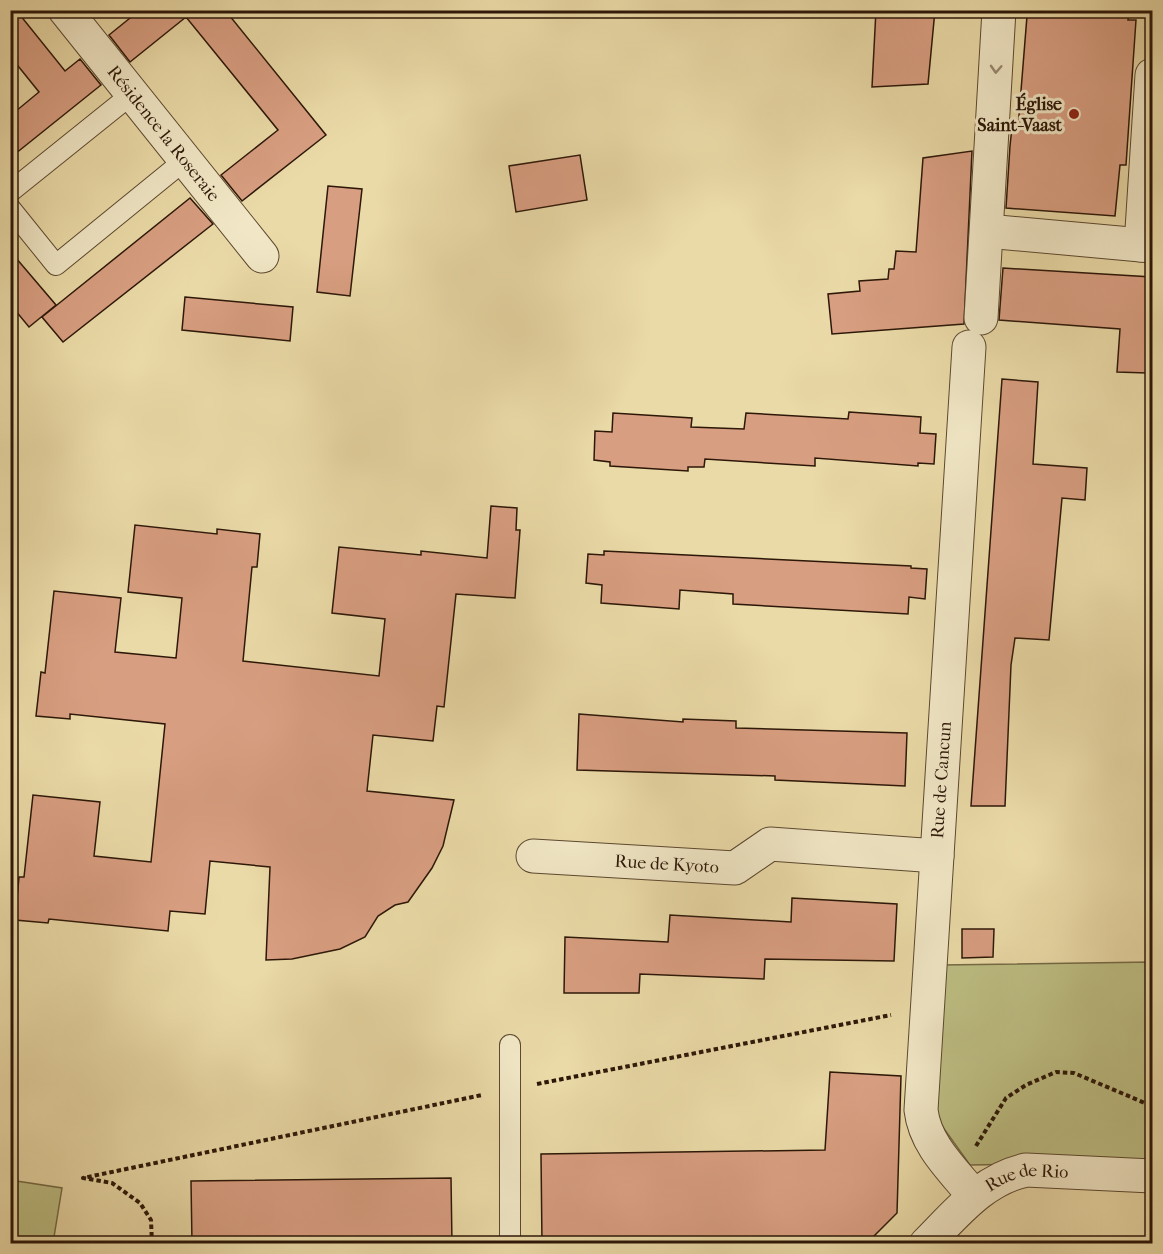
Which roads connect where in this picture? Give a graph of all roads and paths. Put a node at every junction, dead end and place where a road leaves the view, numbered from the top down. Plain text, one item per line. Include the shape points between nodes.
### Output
1 (65, 10) edge
2 (999, 10) edge
3 (1152, 75) edge
4 (132, 94) junction
5 (185, 160) junction
6 (10, 192) edge
7 (10, 208) edge
8 (987, 231) junction
9 (1147, 246) edge
10 (262, 256) dead end
11 (533, 856) dead end
12 (937, 856) junction
13 (928, 1008) junction
14 (510, 1045) dead end
15 (510, 1089) junction
16 (1152, 1106) edge
17 (1152, 1176) edge
18 (967, 1188) junction
19 (152, 1244) edge
20 (510, 1244) edge
21 (926, 1244) edge

1 - 4 street, Résidence la Roseraie
2 -> 8 street, Rue de Cancun
3 - 9 street
4 - 5 street, Résidence la Roseraie
4 - 6 lane
5 - 7 lane via 56,265
5 - 10 street, Résidence la Roseraie
8 - 9 street
8 - 12 street, Rue de Cancun via 975,333
11 - 12 street, Rue de Kyoto via 735,868 770,844
12 - 13 street, Rue de Cancun
13 - 15 path
13 - 18 street, Rue de Cancun via 923,1125 931,1143
14 - 15 lane
15 - 19 path via 83,1178 112,1183 140,1203 151,1220
15 - 20 lane
16 - 18 path via 1074,1072 1056,1072 1026,1085 1006,1098 977,1144
17 - 18 street, Rue de Rio via 1026,1170
18 - 21 street, Rue de Rio

